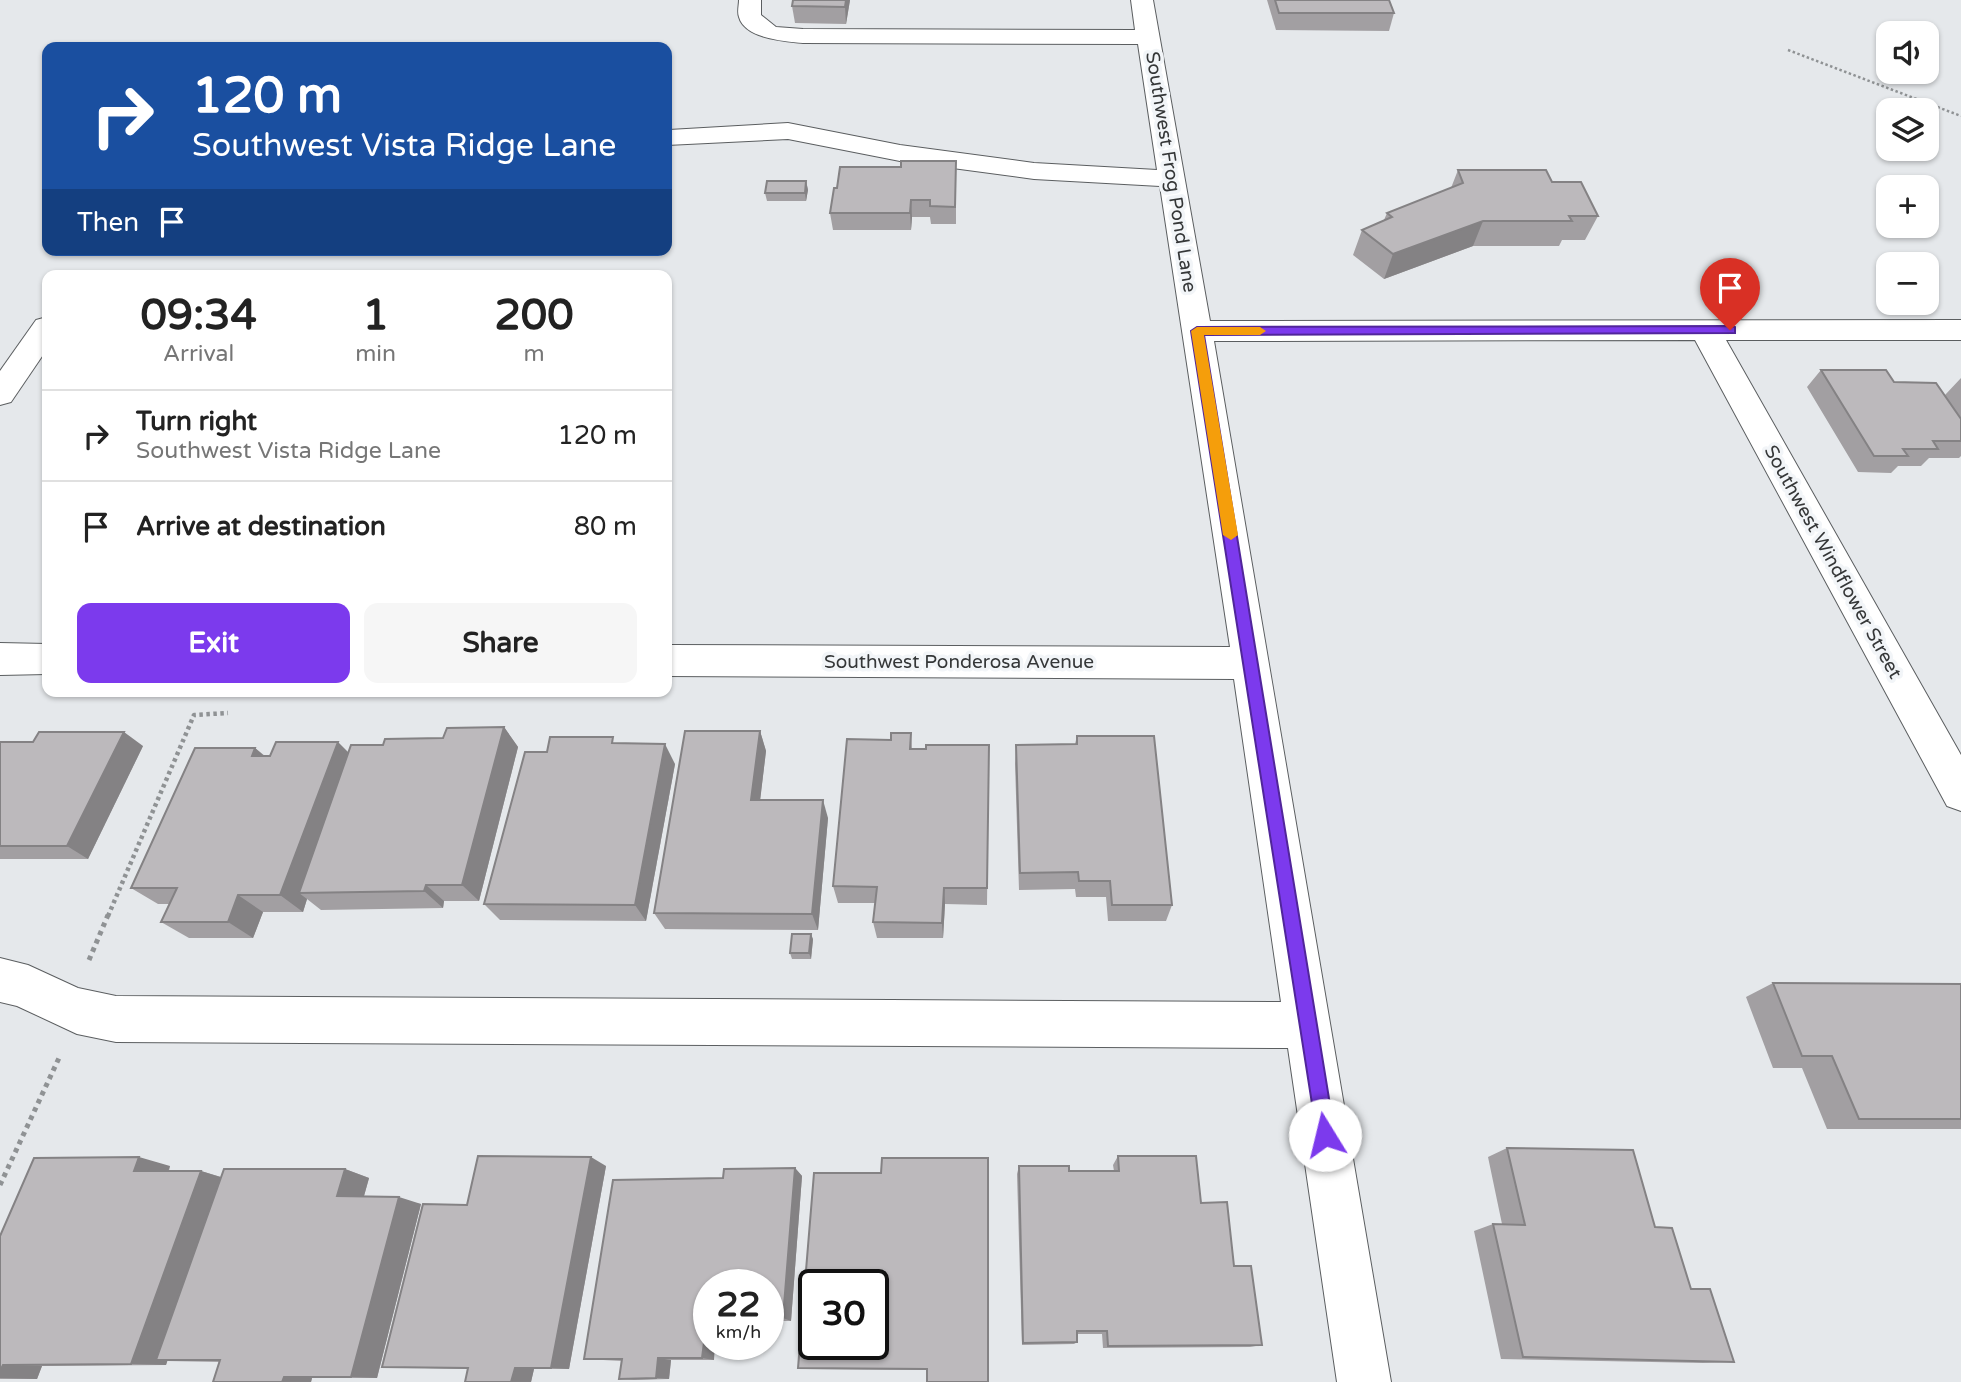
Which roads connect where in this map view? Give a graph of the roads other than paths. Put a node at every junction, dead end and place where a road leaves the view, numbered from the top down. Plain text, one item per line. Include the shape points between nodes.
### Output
1 (750, 0) edge
2 (1142, 0) edge
3 (1149, 37) junction
4 (672, 138) edge
5 (1172, 179) junction
6 (1705, 330) junction
7 (1961, 330) edge
8 (1197, 331) junction
9 (42, 334) edge
10 (0, 394) edge
11 (0, 659) edge
12 (42, 659) edge
13 (672, 661) edge
14 (1251, 663) junction
15 (1961, 793) edge
16 (0, 980) edge
17 (1307, 1026) junction
18 (1364, 1382) edge

1 - 3 street via 750,17 770,33
2 - 3 street, Southwest Frog Pond Lane
3 - 5 street, Southwest Frog Pond Lane
4 - 5 street via 788,131 900,153 1034,170
5 - 8 street, Southwest Frog Pond Lane
6 - 7 street
6 - 8 street
6 - 15 street, Southwest Windflower Street
8 - 14 street, Southwest Frog Pond Lane
9 - 10 street
11 - 12 street
13 - 14 street, Southwest Ponderosa Avenue
14 - 17 street, Southwest Frog Pond Lane
16 - 17 street via 45,994 73,1010 130,1019
17 - 18 street, Southwest Frog Pond Lane

